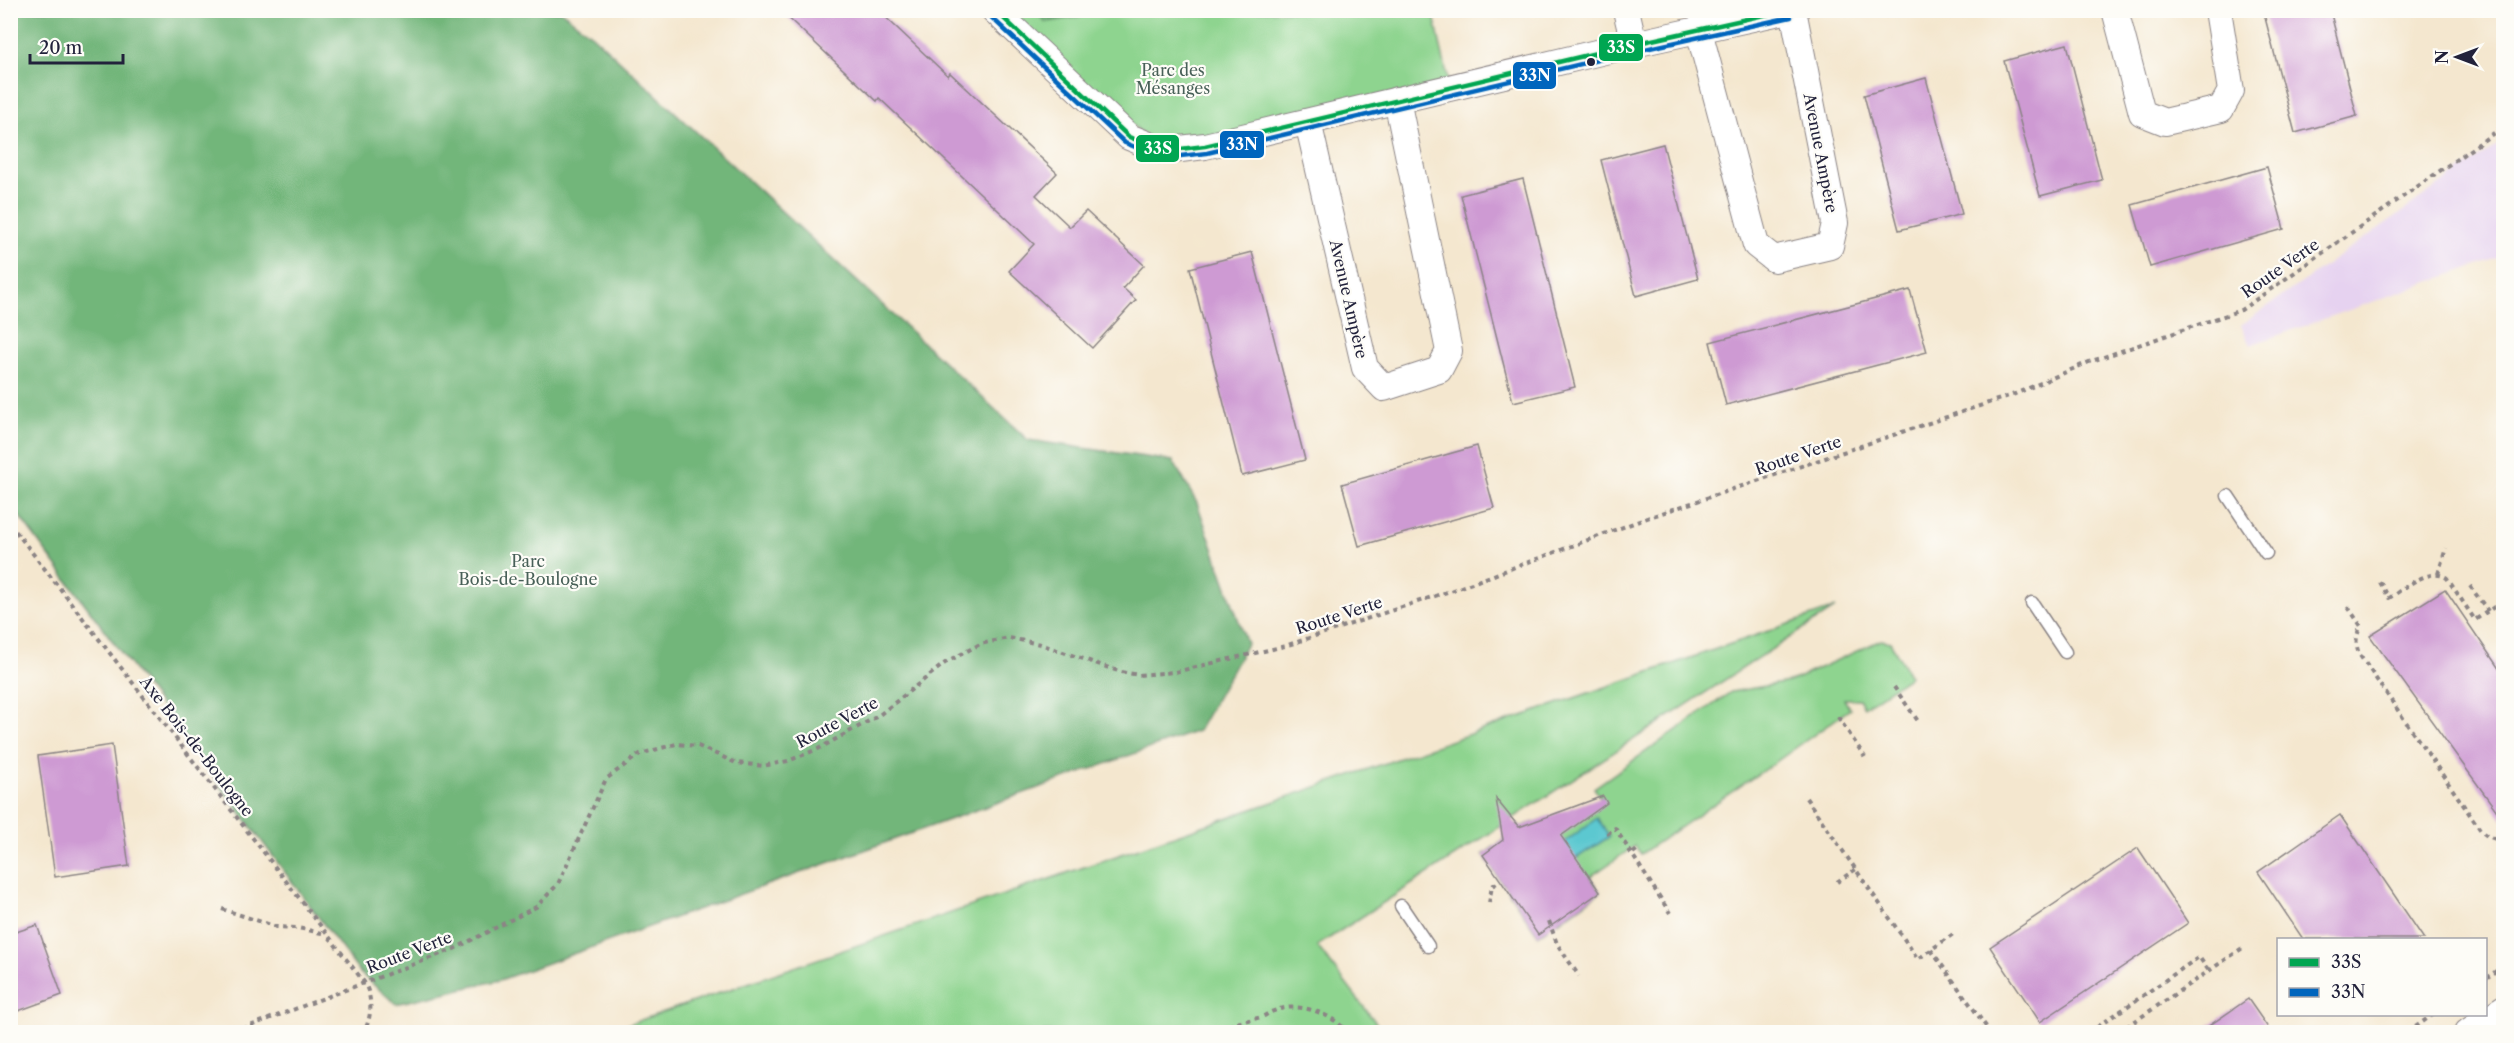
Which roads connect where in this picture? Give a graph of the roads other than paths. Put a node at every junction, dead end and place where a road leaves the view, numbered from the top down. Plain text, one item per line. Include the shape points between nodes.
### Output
1 (994, 10) edge
2 (1626, 10) edge
3 (1791, 10) edge
4 (2115, 10) edge
5 (2218, 10) edge
6 (1699, 31) junction
7 (1634, 44) junction
8 (1397, 100) junction
9 (1308, 122) junction
10 (2228, 496) dead end
11 (2266, 553) dead end
12 (2032, 603) dead end
13 (2065, 652) dead end
14 (1401, 906) dead end
15 (1428, 946) dead end
16 (2504, 1008) edge
17 (2468, 1032) edge

1 - 9 street, Avenue Ampère via 1129,137 1164,151 1205,146
2 - 7 street
3 - 6 street, Avenue Ampère
3 - 6 street, Avenue Ampère via 1835,223 1830,246 1774,259 1756,245
4 - 5 street via 2142,113 2165,122 2222,109 2231,91
6 - 7 street, Avenue Ampère
7 - 8 street, Avenue Ampère
8 - 9 street, Avenue Ampère
8 - 9 street, Avenue Ampère via 1449,351 1439,370 1384,388 1365,369
10 - 11 lane
12 - 13 lane
14 - 15 lane
16 - 17 street

